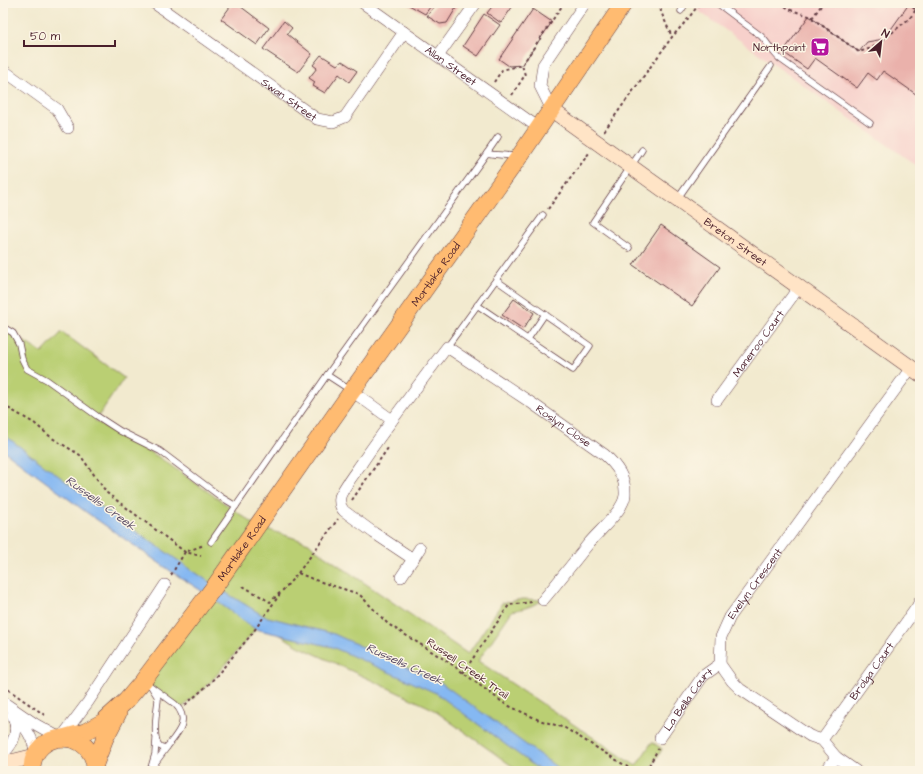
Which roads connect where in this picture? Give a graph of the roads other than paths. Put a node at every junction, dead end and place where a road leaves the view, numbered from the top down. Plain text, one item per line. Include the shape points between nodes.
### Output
1 (154, 3) edge
2 (363, 3) edge
3 (476, 3) edge
4 (585, 3) edge
5 (624, 3) edge
6 (686, 3) edge
7 (717, 3) edge
8 (680, 11) dead end
9 (404, 32) junction
10 (438, 56) junction
11 (771, 66) dead end
12 (3, 70) edge
13 (552, 110) junction
14 (870, 123) dead end
15 (68, 128) dead end
16 (539, 128) junction
17 (498, 137) dead end
18 (642, 150) dead end
19 (487, 153) junction
20 (519, 157) junction
21 (631, 166) junction
22 (677, 200) junction
23 (543, 215) road end
24 (629, 248) dead end
25 (496, 280) junction
26 (799, 287) junction
27 (477, 305) junction
28 (545, 314) junction
29 (3, 327) edge
30 (528, 339) junction
31 (447, 347) junction
32 (916, 371) edge
33 (327, 375) junction
34 (352, 391) junction
35 (717, 400) dead end
36 (392, 420) junction
37 (236, 506) junction
38 (211, 542) road end
39 (420, 548) dead end
40 (413, 559) junction
41 (401, 577) dead end
42 (165, 585) road end
43 (543, 600) road end
44 (920, 601) edge
45 (720, 664) junction
46 (148, 685) junction
47 (126, 701) junction
48 (4, 704) edge
49 (62, 738) junction
50 (660, 738) road end
51 (156, 739) junction
52 (822, 740) junction
53 (167, 747) junction
54 (3, 754) edge
55 (836, 757) junction
56 (34, 760) edge
57 (3, 763) edge
58 (96, 768) edge
59 (150, 771) edge
60 (826, 771) edge
61 (856, 771) edge

1 - 9 street, Swan Street via 317,119 333,122 345,117
2 - 9 street, Allan Street
3 - 10 street
4 - 13 street via 543,65 540,86
5 - 13 main road, Mortlake Road
6 - 8 lane
7 - 14 lane via 761,36 780,59
9 - 10 street, Allan Street
10 - 16 street, Allan Street
11 - 22 lane
12 - 15 street via 58,109
13 - 16 main road, Mortlake Road
13 - 21 street, Breton Street
16 - 20 main road, Mortlake Road
17 - 19 lane
18 - 21 lane
19 - 20 lane
19 - 33 lane
20 - 34 main road, Mortlake Road
21 - 22 street, Breton Street
21 - 24 lane via 593,222
22 - 26 street, Breton Street
23 - 25 lane
25 - 27 lane
25 - 28 lane
26 - 32 street, Breton Street
26 - 35 street, Maneroo Court
27 - 30 lane
27 - 31 lane
28 - 30 lane
28 - 30 lane via 590,346 586,352 573,370
29 - 37 lane via 13,333 27,369 120,431 160,450
31 - 36 street
31 - 43 street, Roslyn Close via 534,404 605,455 620,473 626,496 620,508
32 - 45 street, Evelyn Crescent via 730,617 721,637
33 - 34 lane
33 - 37 lane
34 - 36 street
34 - 46 main road, Mortlake Road
36 - 40 street via 340,496 340,503 347,513
37 - 38 lane
39 - 40 street
40 - 41 street
42 - 49 street
44 - 52 street, Brolga Court
45 - 50 street, La Bella Court via 697,683
45 - 52 street via 740,689 810,736
46 - 47 main road, Mortlake Road
46 - 51 lane via 158,700
46 - 53 lane via 180,709 183,718 179,732
47 - 49 main road, Mortlake Road via 103,722 85,732
47 - 58 main road, Mortlake Road via 105,738
48 - 49 street
48 - 54 street via 13,718 16,730 11,745
48 - 56 street via 28,732 34,745
49 - 56 main road, Mortlake Road via 45,744
49 - 58 main road via 84,745 91,754
51 - 53 lane via 159,745
51 - 59 lane
52 - 55 street
53 - 59 lane
55 - 60 street
55 - 61 street
56 - 57 street

